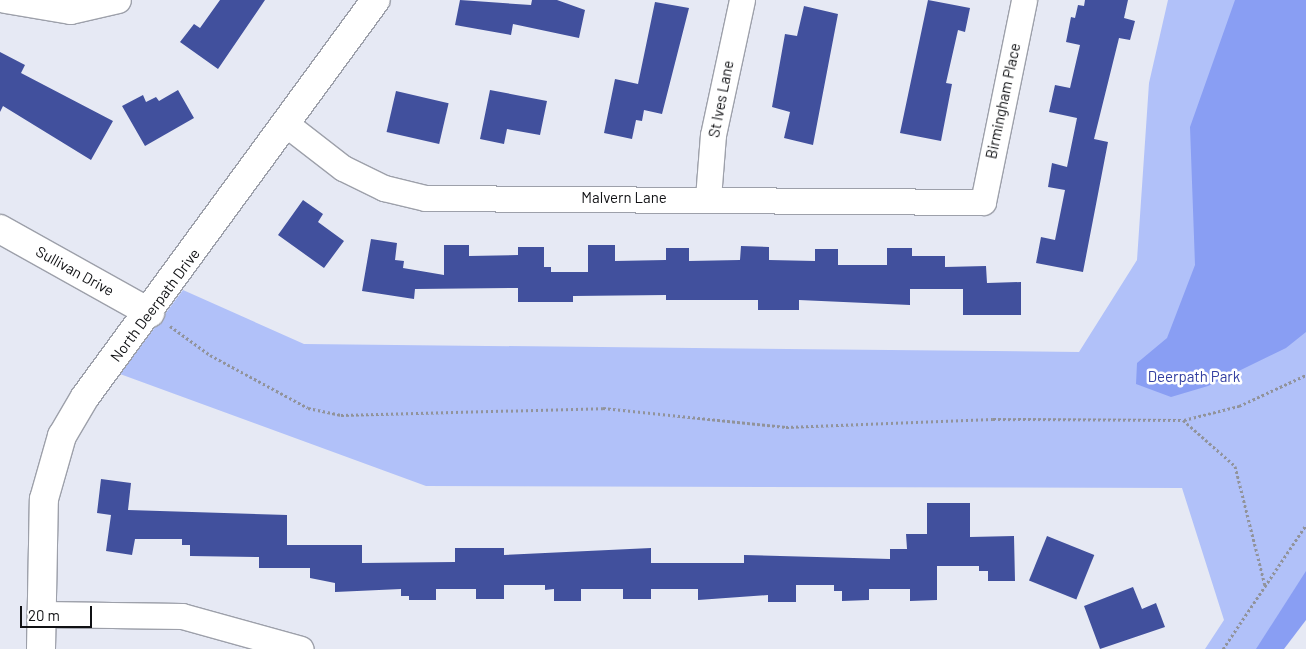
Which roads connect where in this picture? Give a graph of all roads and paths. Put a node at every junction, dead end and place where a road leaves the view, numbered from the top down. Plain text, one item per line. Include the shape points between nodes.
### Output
1 (5, 0) edge
2 (118, 0) edge
3 (376, 0) edge
4 (742, 0) edge
5 (1024, 0) edge
6 (286, 124) junction
7 (708, 198) junction
8 (983, 202) joint
9 (0, 229) edge
10 (150, 313) junction
11 (1306, 375) edge
12 (1183, 420) junction
13 (1306, 525) edge
14 (1265, 585) junction
15 (42, 614) junction
16 (41, 649) edge
17 (301, 649) edge
18 (1223, 649) edge

1 - 2 street via 70,11
3 - 6 street, North Deerpath Drive
4 - 7 street, St Ives Lane via 713,135
5 - 8 street, Birmingham Place
6 - 7 street, Malvern Lane via 343,168 384,188 425,198
6 - 10 street, North Deerpath Drive
7 - 8 street, Malvern Lane
9 - 10 street, Sullivan Drive
10 - 12 path via 210,354 308,408 340,415 603,408 786,427 993,419
10 - 15 street, North Deerpath Drive via 85,397 62,436 49,471 44,499
11 - 12 path via 1239,406
12 - 14 path via 1234,466
13 - 14 path
14 - 18 path
15 - 16 street, North Deerpath Drive
15 - 17 street via 182,616

